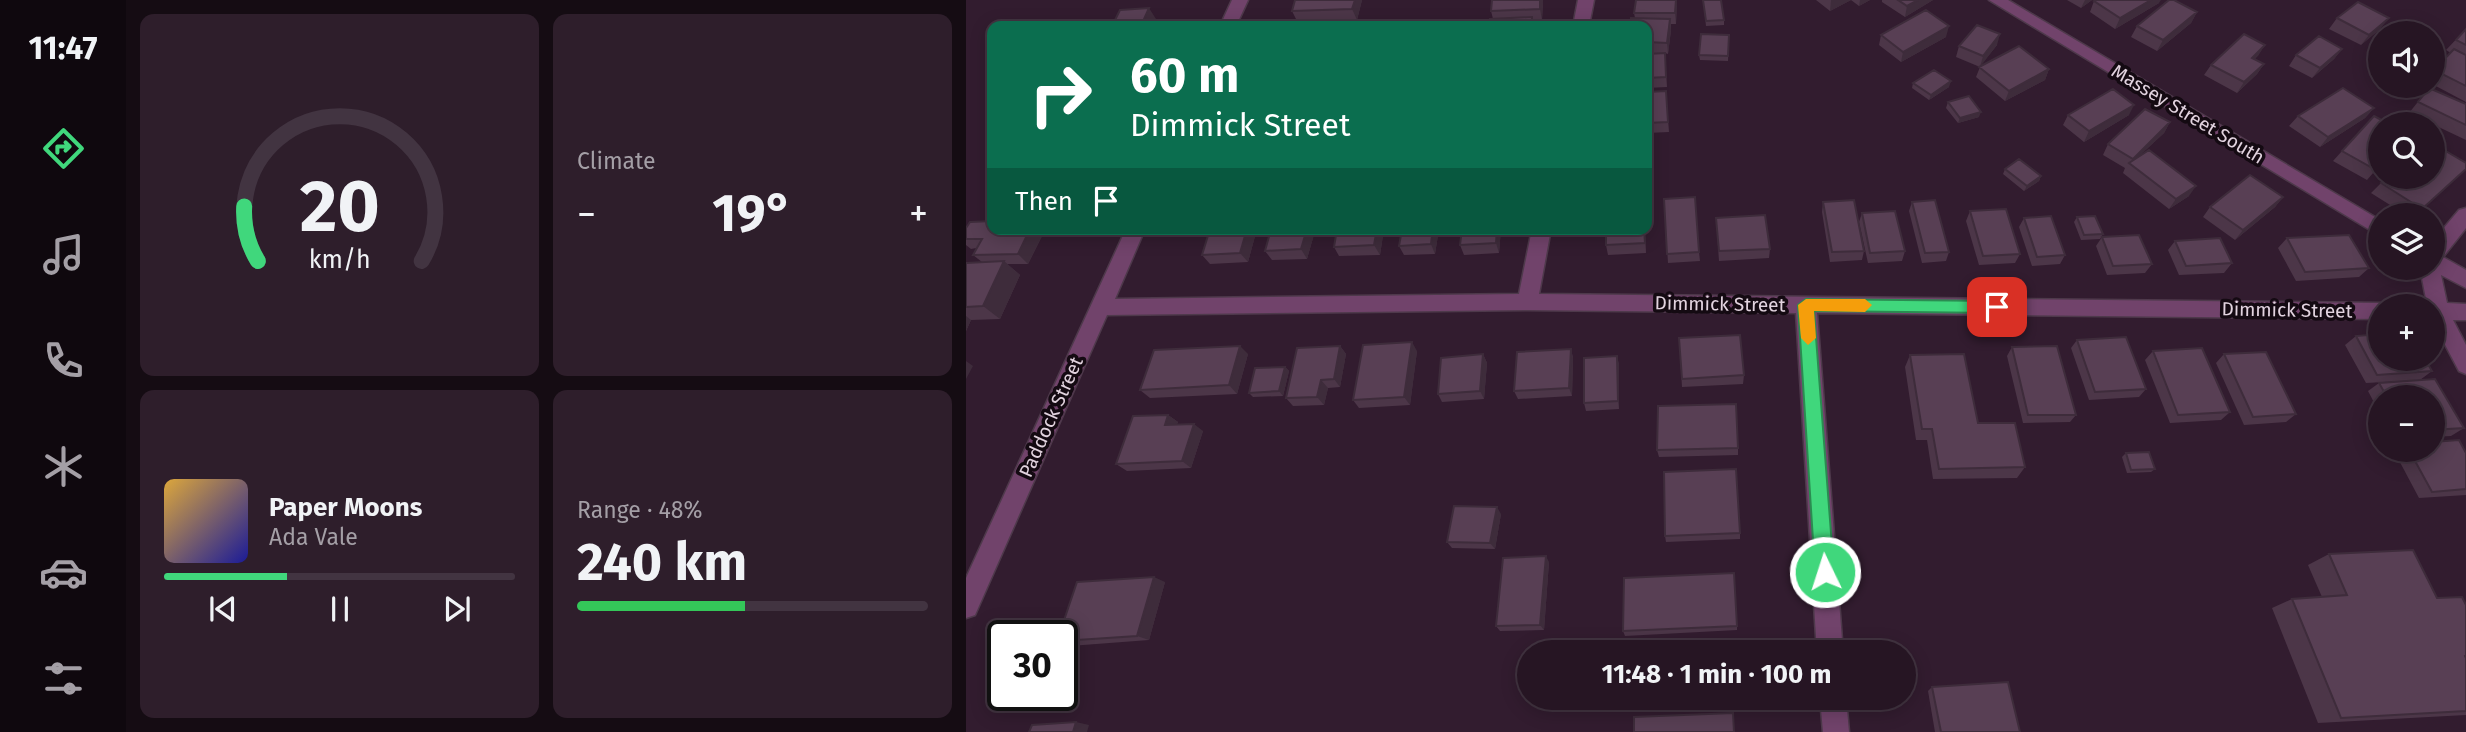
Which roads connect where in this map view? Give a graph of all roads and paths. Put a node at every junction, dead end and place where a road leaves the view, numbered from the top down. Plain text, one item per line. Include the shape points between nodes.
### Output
1 (1240, 0) edge
2 (1586, 0) edge
3 (1997, 0) edge
4 (1230, 21) edge
5 (1582, 21) edge
6 (2466, 215) edge
7 (2368, 222) edge
8 (1133, 235) edge
9 (1541, 235) edge
10 (2445, 242) edge
11 (2445, 266) edge
12 (2466, 280) edge
13 (1527, 302) junction
14 (1806, 305) junction
15 (1101, 307) junction
16 (2368, 311) edge
17 (2445, 311) edge
18 (2466, 312) edge
19 (2445, 328) edge
20 (2466, 365) edge
21 (966, 606) edge
22 (1829, 640) edge
23 (1834, 710) edge
24 (1836, 732) edge

1 - 4 street
2 - 5 street
3 - 7 street, Massey Street South
6 - 10 street
8 - 15 street, Paddock Street
9 - 13 street
11 - 12 street
13 - 14 street, Dimmick Street
13 - 15 street, Dimmick Street
14 - 16 street, Dimmick Street
14 - 22 street
15 - 21 street, Paddock Street
17 - 18 street
19 - 20 street
23 - 24 street

